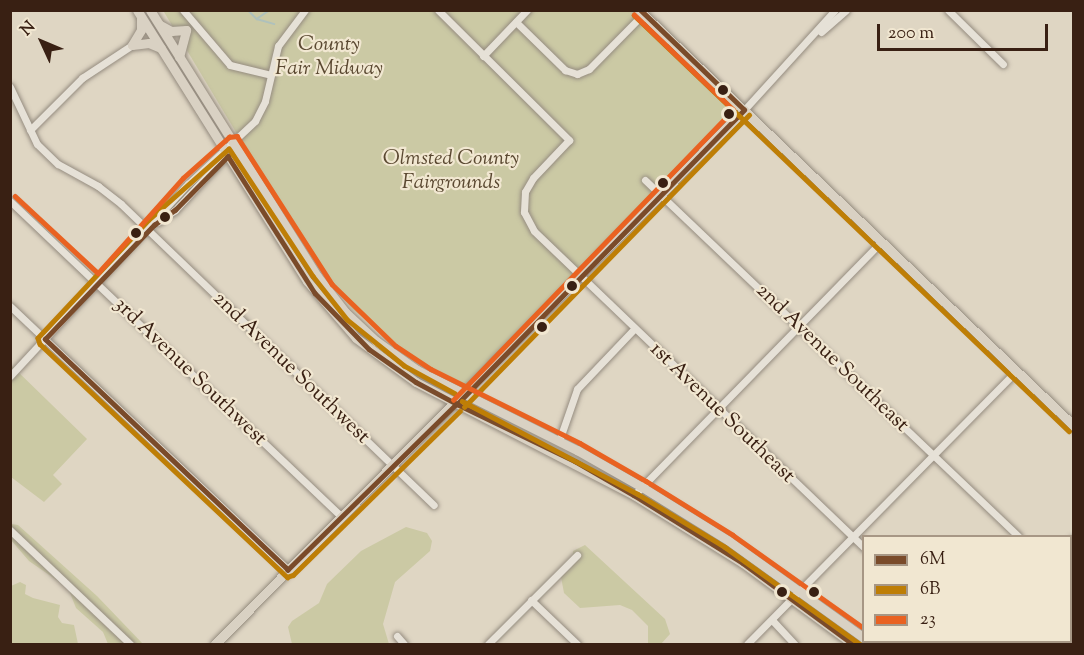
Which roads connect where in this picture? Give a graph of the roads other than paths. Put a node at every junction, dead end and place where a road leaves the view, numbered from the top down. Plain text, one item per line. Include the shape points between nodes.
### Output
1 (150, 10) edge
2 (183, 10) edge
3 (305, 10) edge
4 (438, 10) edge
5 (527, 10) edge
6 (835, 10) edge
7 (846, 10) edge
8 (948, 10) edge
9 (641, 12) edge
10 (139, 13) edge
11 (516, 22) junction
12 (195, 24) junction
13 (159, 25) junction
14 (186, 30) junction
15 (814, 37) junction
16 (132, 45) junction
17 (161, 48) junction
18 (483, 56) junction
19 (179, 57) junction
20 (1003, 64) dead end
21 (271, 75) junction
22 (10, 87) edge
23 (744, 110) junction
24 (30, 130) junction
25 (233, 143) junction
26 (226, 153) junction
27 (645, 180) dead end
28 (661, 195) junction
29 (10, 201) edge
30 (151, 228) junction
31 (881, 242) junction
32 (580, 278) junction
33 (98, 284) junction
34 (10, 306) edge
35 (799, 326) junction
36 (634, 329) junction
37 (45, 339) junction
38 (1016, 371) junction
39 (11, 376) edge
40 (466, 394) junction
41 (457, 404) junction
42 (718, 410) junction
43 (1074, 426) edge
44 (559, 441) junction
45 (934, 455) junction
46 (394, 466) junction
47 (642, 487) junction
48 (634, 495) junction
49 (434, 505) dead end
50 (342, 518) junction
51 (10, 530) edge
52 (1016, 535) edge
53 (852, 537) junction
54 (862, 546) edge
55 (577, 555) dead end
56 (288, 570) junction
57 (796, 595) junction
58 (531, 600) junction
59 (772, 620) junction
60 (395, 636) dead end
61 (862, 637) edge
62 (130, 645) edge
63 (215, 645) edge
64 (403, 645) edge
65 (488, 645) edge
66 (577, 645) edge
67 (747, 645) edge
68 (794, 645) edge
69 (853, 645) edge

1 - 13 main road
2 - 12 street
3 - 21 street via 282,37
4 - 18 street
5 - 11 street
6 - 15 street
7 - 15 street
8 - 20 street
9 - 11 street via 589,69 577,74 565,70
9 - 23 main road
10 - 16 main road via 141,30
10 - 17 main road
11 - 18 street
12 - 14 street
12 - 21 street via 230,65
13 - 14 main road via 171,31
13 - 19 main road
14 - 19 main road
15 - 23 street
16 - 17 main road via 149,43
16 - 24 street via 82,78
17 - 26 main road
18 - 32 street, 1st Avenue Southeast via 569,140 530,181 524,212 534,231
19 - 25 main road
21 - 25 street via 260,112
22 - 24 street, 2nd Avenue Southwest
23 - 28 main road
23 - 31 main road
24 - 30 street, 2nd Avenue Southwest via 37,144 58,164 110,194
25 - 26 street
25 - 40 main road via 317,276 345,312 406,364
26 - 30 street
26 - 41 main road via 303,276 342,325 400,372
27 - 28 street, 2nd Avenue Southeast
28 - 32 main road
28 - 35 street, 2nd Avenue Southeast
29 - 33 street, 3rd Avenue Southwest
30 - 33 street
30 - 46 street, 2nd Avenue Southwest
31 - 35 street
31 - 38 main road
32 - 36 street, 1st Avenue Southeast
32 - 40 main road
33 - 37 street
33 - 50 street, 3rd Avenue Southwest
34 - 37 street
35 - 42 street
35 - 45 street, 2nd Avenue Southeast
36 - 42 street, 1st Avenue Southeast
36 - 44 street via 577,389
37 - 39 street
37 - 56 street
38 - 43 main road
38 - 45 street
40 - 41 main road
40 - 44 main road
41 - 46 main road
41 - 48 main road
42 - 47 street
42 - 53 street, 1st Avenue Southeast
44 - 47 main road
45 - 52 street, 2nd Avenue Southeast
45 - 53 street
46 - 49 street, 2nd Avenue Southwest
46 - 50 main road
47 - 48 street
47 - 57 main road
48 - 57 main road
50 - 56 main road
51 - 62 street
53 - 54 street, 1st Avenue Southeast
53 - 57 street
55 - 58 street
56 - 63 main road
57 - 59 street
57 - 61 main road
57 - 69 main road
58 - 65 street
58 - 66 street
59 - 67 street
59 - 68 street
60 - 64 street

